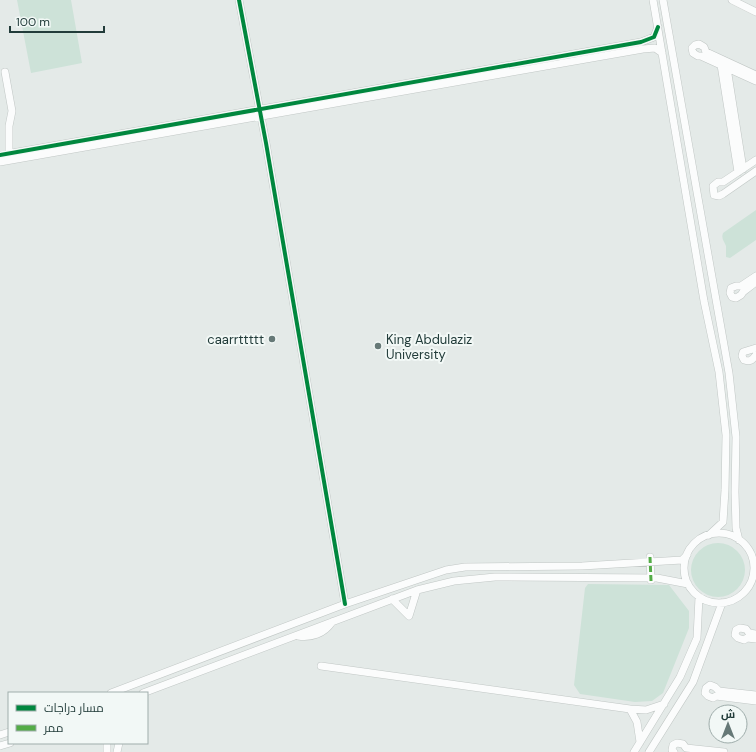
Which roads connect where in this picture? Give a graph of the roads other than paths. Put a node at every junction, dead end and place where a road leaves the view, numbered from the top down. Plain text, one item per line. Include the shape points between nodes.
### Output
1 (239, 0) edge
2 (653, 0) edge
3 (663, 0) edge
4 (732, 0) edge
5 (756, 12) edge
6 (658, 26) junction
7 (662, 53) junction
8 (724, 66) junction
9 (5, 72) dead end
10 (756, 75) edge
11 (756, 81) edge
12 (259, 112) junction
13 (8, 153) junction
14 (0, 155) edge
15 (756, 160) edge
16 (0, 162) edge
17 (740, 170) junction
18 (756, 171) edge
19 (756, 276) edge
20 (756, 282) edge
21 (756, 348) edge
22 (756, 355) edge
23 (709, 535) junction
24 (739, 540) junction
25 (746, 546) junction
26 (756, 547) edge
27 (687, 555) junction
28 (650, 559) junction
29 (755, 568) edge
30 (651, 579) junction
31 (688, 584) junction
32 (416, 590) junction
33 (699, 597) junction
34 (392, 599) junction
35 (722, 603) junction
36 (345, 604) junction
37 (756, 634) edge
38 (756, 639) edge
39 (321, 666) dead end
40 (155, 688) junction
41 (114, 692) edge
42 (145, 692) edge
43 (148, 695) edge
44 (756, 695) edge
45 (756, 701) edge
46 (664, 704) junction
47 (630, 709) junction
48 (640, 742) junction
49 (634, 752) edge
50 (649, 752) edge
51 (674, 752) edge
52 (724, 752) edge

1 - 12 street
2 - 6 street
3 - 24 street via 729,373 736,437 736,528
4 - 5 street
6 - 7 street
6 - 12 street via 654,38 641,42
7 - 12 street via 656,48 643,49
7 - 23 street via 704,301 719,372 726,435 723,522
8 - 10 street via 698,56 693,53 692,48 699,44 706,52
8 - 11 street
8 - 17 street
9 - 13 street via 12,111
12 - 13 street
12 - 16 street
12 - 36 street
13 - 14 street
15 - 17 street
17 - 18 street via 724,182 718,182 713,186 714,194 723,194
19 - 20 street via 741,286 731,288 732,297 741,295
21 - 22 street via 743,352 742,356 744,360 749,361
23 - 24 street via 725,534
23 - 27 street via 696,542
24 - 25 street
25 - 26 street
25 - 29 street
27 - 28 street via 682,560
27 - 31 street via 684,565
28 - 30 street
28 - 36 street via 582,566 465,567 446,570
29 - 35 street via 745,592 738,598
30 - 31 street
30 - 32 street via 495,577 454,581
31 - 33 street
32 - 34 street
32 - 34 street via 409,616
33 - 35 street via 706,601
33 - 46 street via 697,638 680,677
34 - 40 street
35 - 50 street via 694,682
36 - 41 street
37 - 38 street via 740,628 736,630 735,635 744,640
39 - 47 street
40 - 42 street
40 - 43 street
44 - 45 street via 719,691 710,686 706,688 705,693 713,698 716,696
46 - 47 street via 646,710
46 - 48 street
47 - 48 street via 637,722
48 - 49 street
51 - 52 street via 673,745 677,743 683,744 686,748

